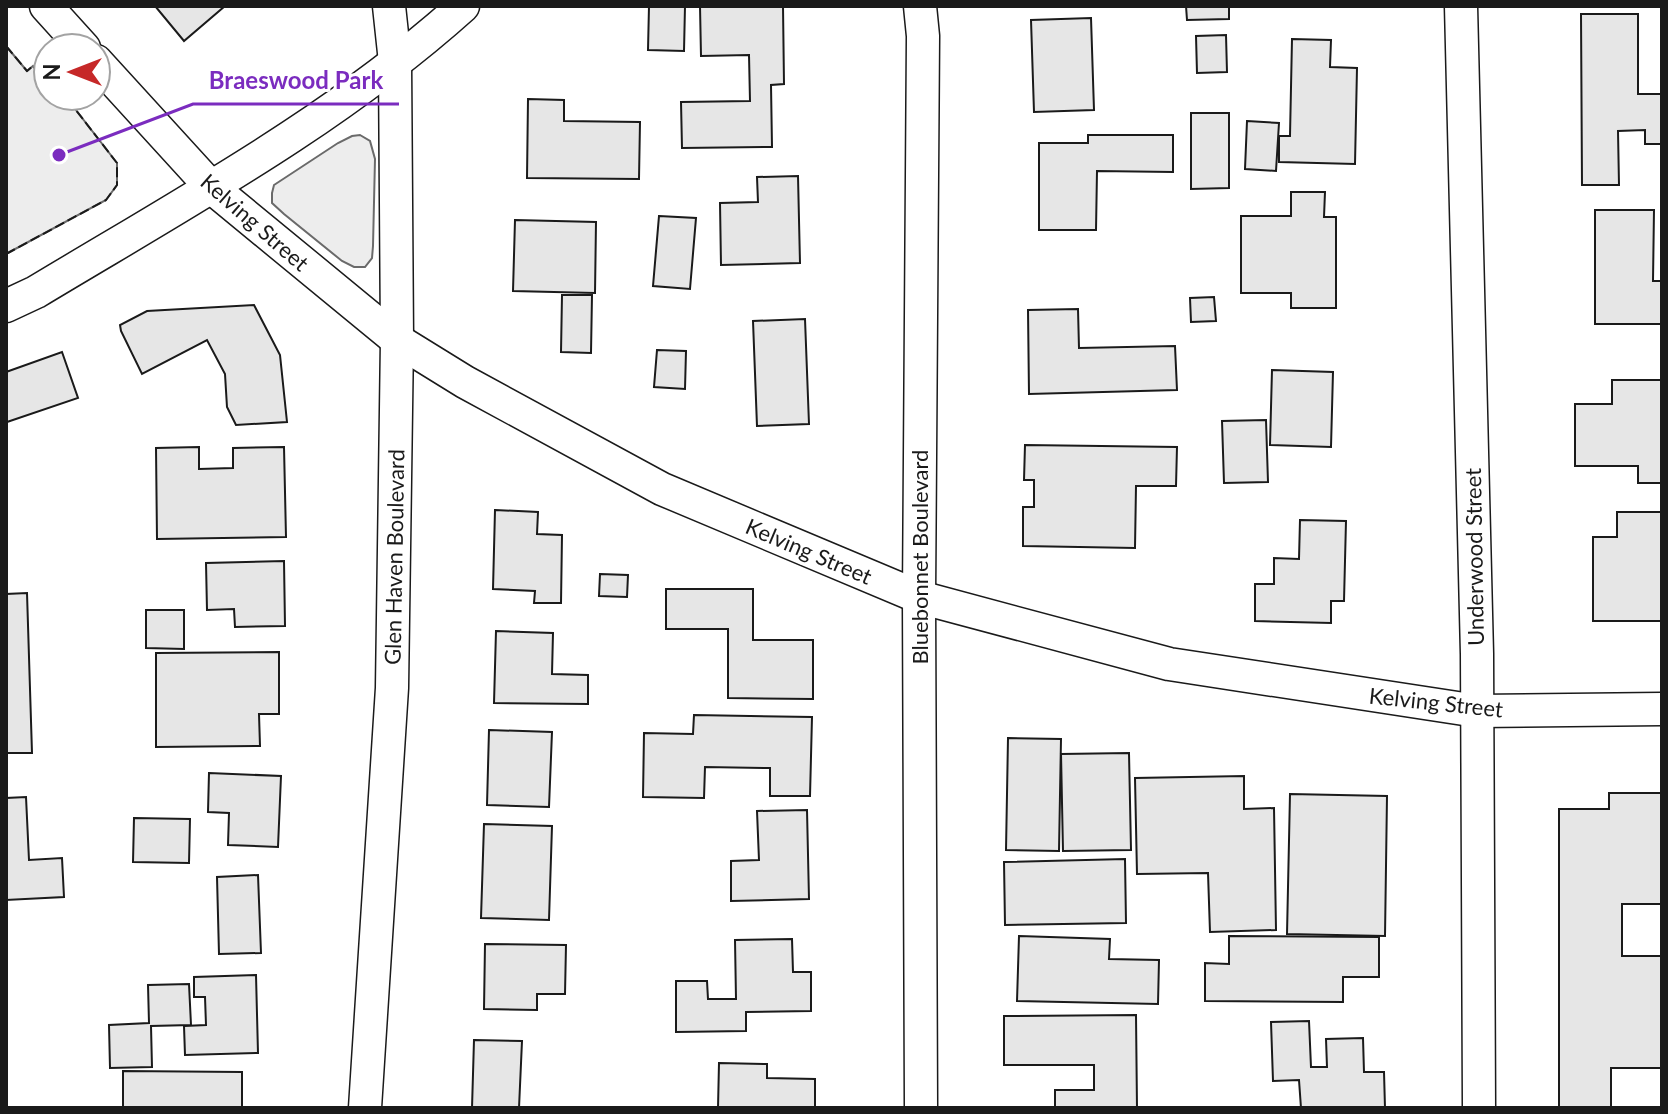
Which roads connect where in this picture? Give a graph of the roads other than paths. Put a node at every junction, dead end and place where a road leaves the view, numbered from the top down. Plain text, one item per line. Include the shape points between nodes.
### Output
1 (46, 6) edge
2 (389, 6) edge
3 (463, 6) edge
4 (920, 6) edge
5 (1461, 6) edge
6 (70, 32) edge
7 (395, 62) junction
8 (112, 79) edge
9 (211, 187) junction
10 (6, 306) edge
11 (397, 340) junction
12 (919, 597) junction
13 (1662, 709) edge
14 (1477, 711) junction
15 (365, 1108) edge
16 (921, 1108) edge
17 (1479, 1108) edge

1 - 6 street
2 - 7 street, Glen Haven Boulevard
3 - 7 street
4 - 12 street, Bluebonnet Boulevard
5 - 14 street, Underwood Street
7 - 9 street
7 - 11 street, Glen Haven Boulevard
8 - 9 street, Kelving Street
9 - 10 street
9 - 11 street, Kelving Street
11 - 12 street, Kelving Street via 662,489
11 - 15 street, Glen Haven Boulevard via 392,688
12 - 14 street, Kelving Street via 1169,664
12 - 16 street, Bluebonnet Boulevard
13 - 14 street, Kelving Street
14 - 17 street, Underwood Street

